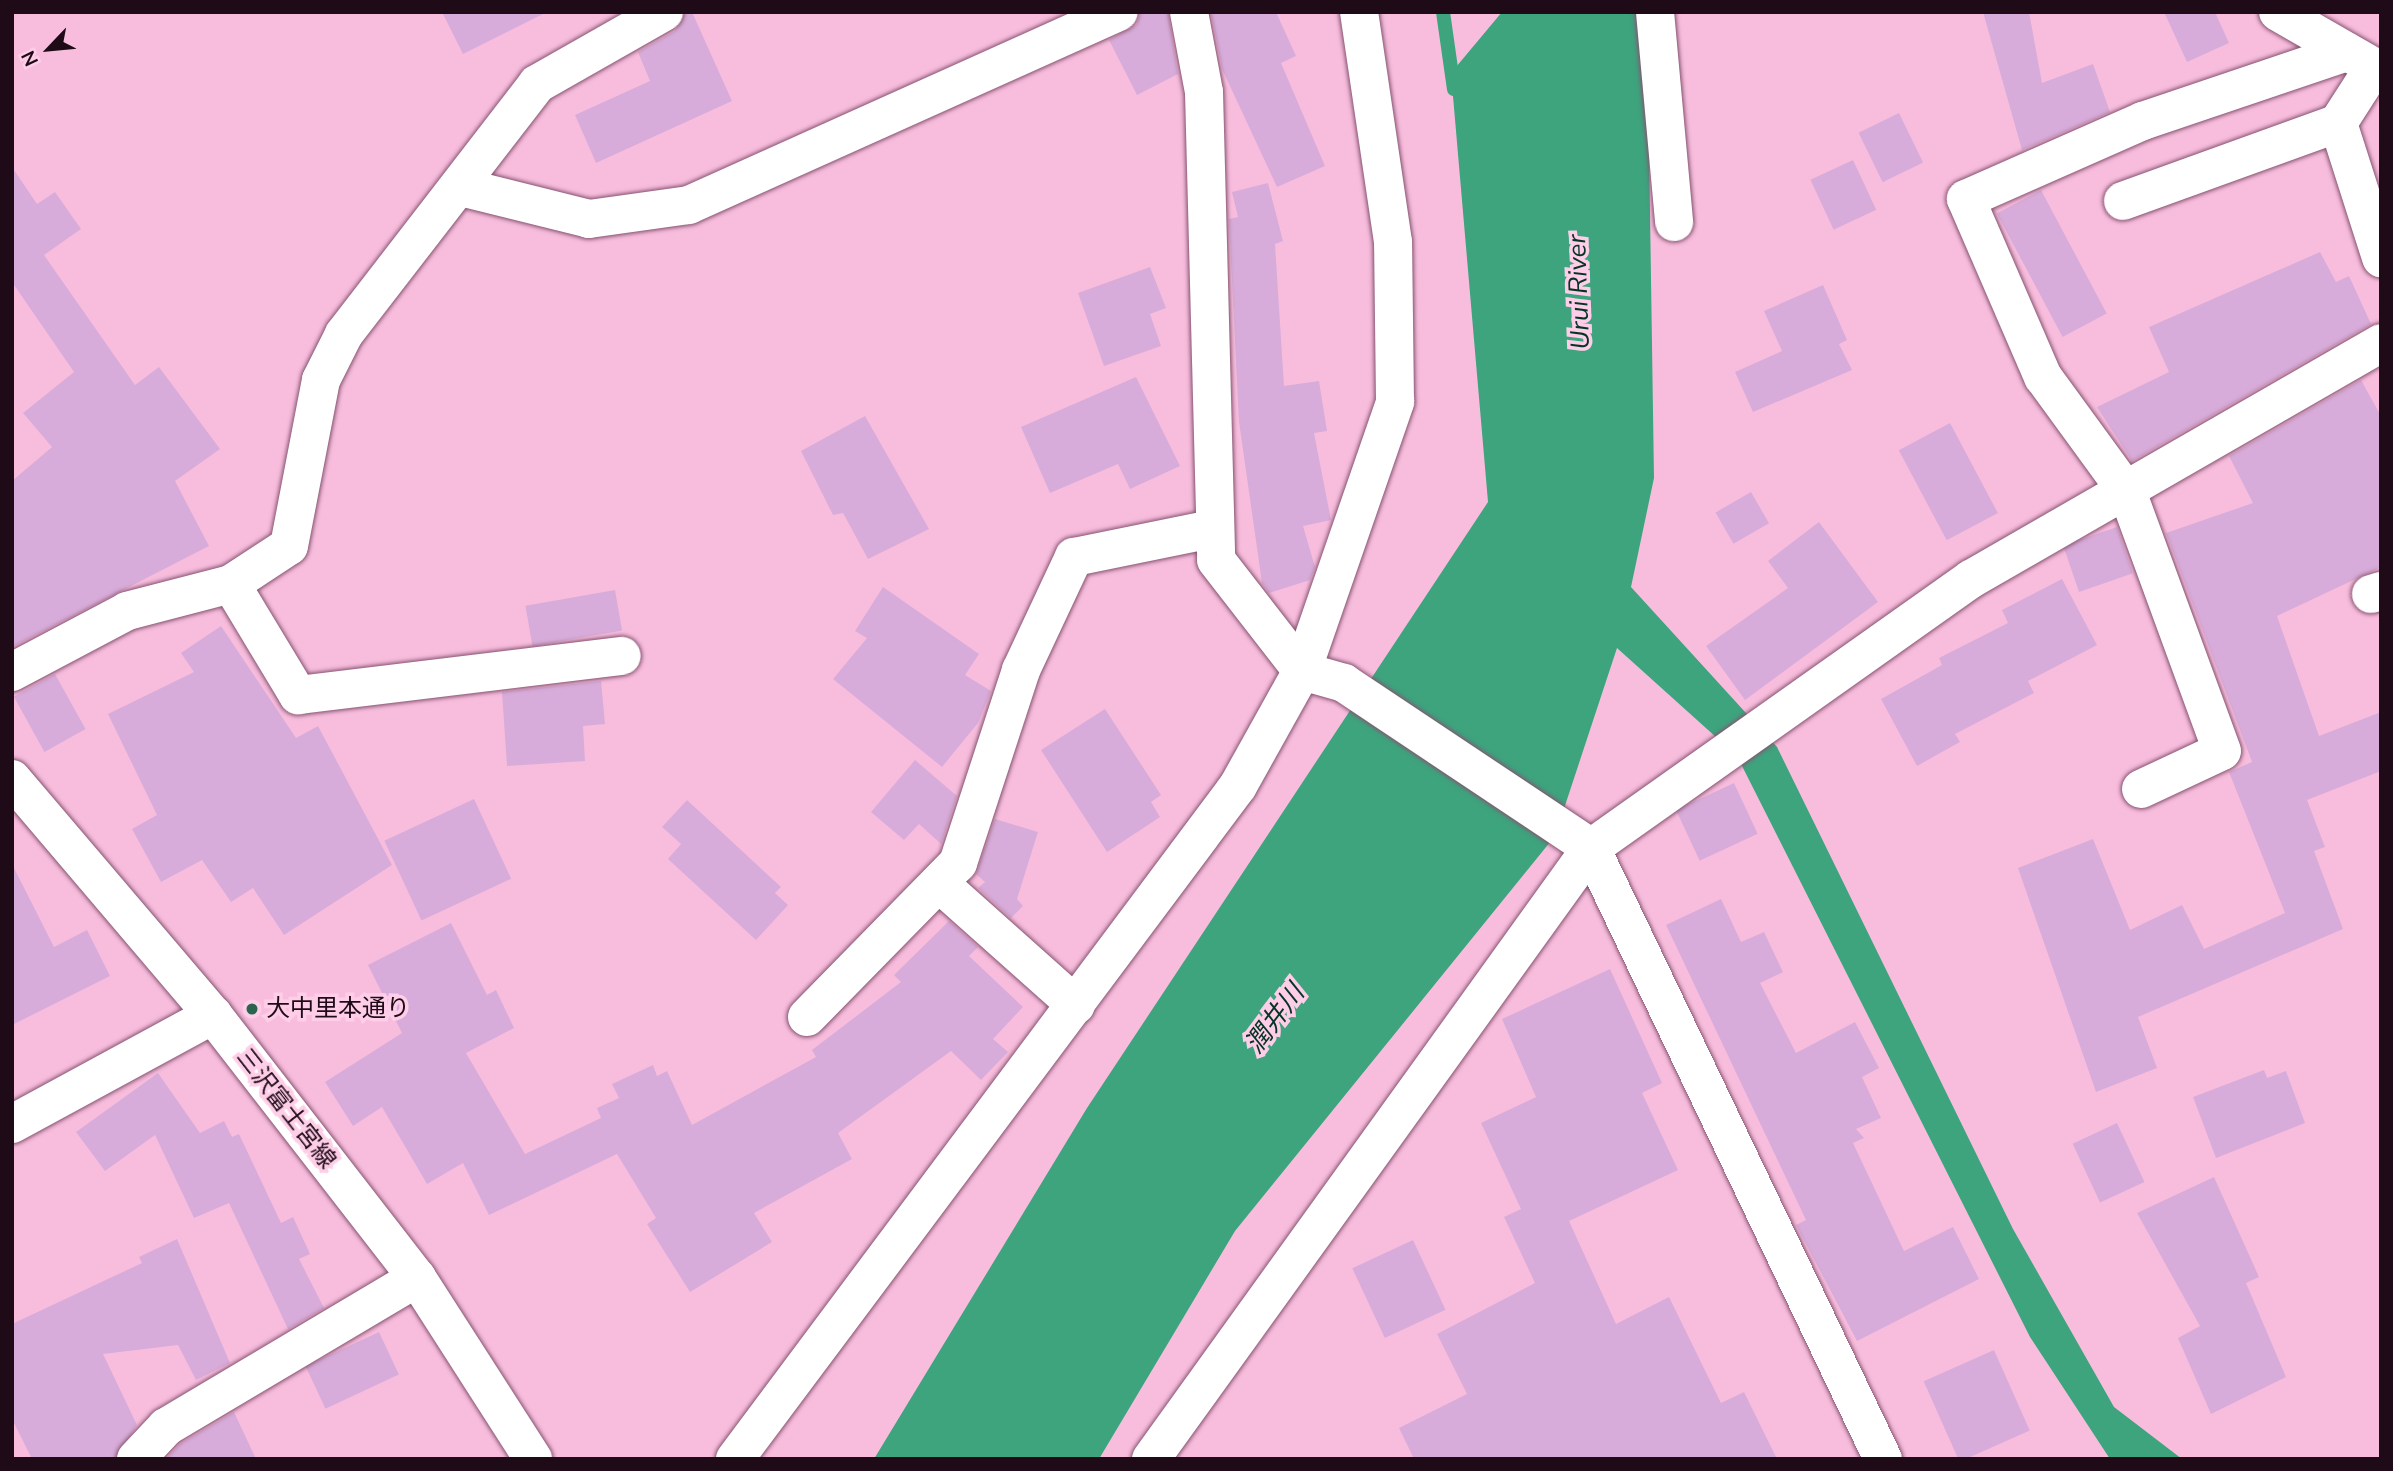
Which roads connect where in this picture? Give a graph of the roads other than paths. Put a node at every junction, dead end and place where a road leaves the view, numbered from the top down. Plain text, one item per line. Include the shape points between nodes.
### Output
1 (664, 12) edge
2 (1119, 12) edge
3 (1189, 12) edge
4 (1359, 12) edge
5 (1655, 12) edge
6 (2278, 12) edge
7 (2367, 61) edge
8 (2338, 123) junction
9 (461, 187) junction
10 (2123, 201) dead end
11 (1674, 222) dead end
12 (2381, 258) edge
13 (2381, 343) edge
14 (2127, 492) junction
15 (1212, 529) junction
16 (231, 584) junction
17 (622, 656) dead end
18 (1303, 671) junction
19 (12, 672) edge
20 (12, 779) edge
21 (2141, 789) dead end
22 (1591, 848) junction
23 (940, 884) junction
24 (1076, 1005) junction
25 (213, 1015) junction
26 (807, 1017) dead end
27 (12, 1124) edge
28 (417, 1278) junction
29 (136, 1459) edge
30 (533, 1459) edge
31 (735, 1459) edge
32 (1152, 1459) edge
33 (1883, 1459) edge

1 - 9 street via 537,84
2 - 9 street via 690,205 589,219
3 - 15 street via 1204,92
4 - 18 street via 1393,242 1395,402
5 - 11 street
6 - 7 street
7 - 8 street
7 - 14 street via 2143,121 1966,199 2043,377
8 - 10 street
8 - 12 street
9 - 16 street via 344,334 321,380 289,546
13 - 14 street via 2179,454
14 - 21 street via 2222,751
14 - 22 street via 1878,640
15 - 18 street via 1216,560
15 - 23 street via 1074,557 1021,670 958,863
16 - 17 street via 298,695
16 - 19 street via 127,611
18 - 22 street via 1344,682
18 - 24 street via 1238,786
20 - 25 street, 三沢富士宮線
22 - 32 street
22 - 33 street
23 - 24 street
23 - 26 street
24 - 31 street
25 - 27 street
25 - 28 street, 三沢富士宮線
28 - 29 street via 166,1427
28 - 30 street, 三沢富士宮線

